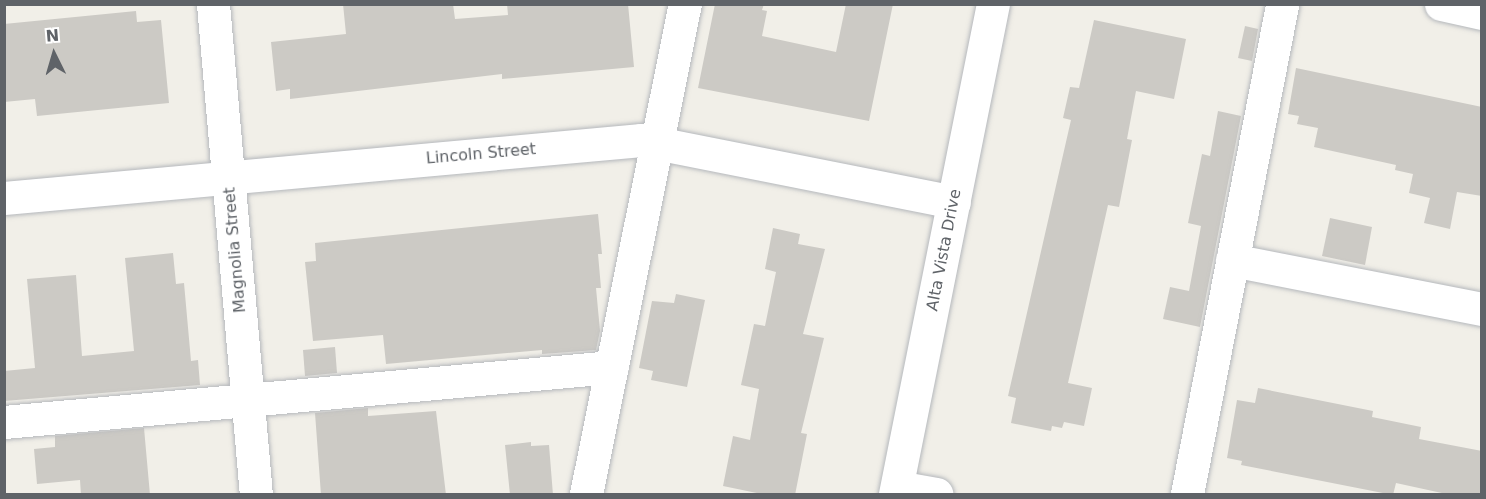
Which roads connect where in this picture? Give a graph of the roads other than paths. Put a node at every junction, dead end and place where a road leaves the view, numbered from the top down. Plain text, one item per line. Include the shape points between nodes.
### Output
1 (213, 4) edge
2 (685, 4) edge
3 (993, 4) edge
4 (1282, 4) edge
5 (1441, 4) edge
6 (1482, 13) edge
7 (657, 143) junction
8 (228, 177) junction
9 (4, 198) edge
10 (954, 202) junction
11 (1232, 260) junction
12 (1482, 309) edge
13 (612, 366) junction
14 (248, 400) junction
15 (4, 422) edge
16 (896, 491) edge
17 (256, 495) edge
18 (586, 495) edge
19 (936, 495) edge
20 (1187, 495) edge

1 - 8 street, Magnolia Street
2 - 7 street
3 - 10 street, Alta Vista Drive
4 - 11 street
5 - 6 street
7 - 8 street, Lincoln Street via 641,140
7 - 10 street, Lincoln Street
7 - 13 street
8 - 9 street, Lincoln Street
8 - 14 street, Magnolia Street
10 - 16 street, Alta Vista Drive
11 - 12 street
11 - 20 street
13 - 14 street
13 - 18 street
14 - 15 street
14 - 17 street, Magnolia Street
16 - 19 street

